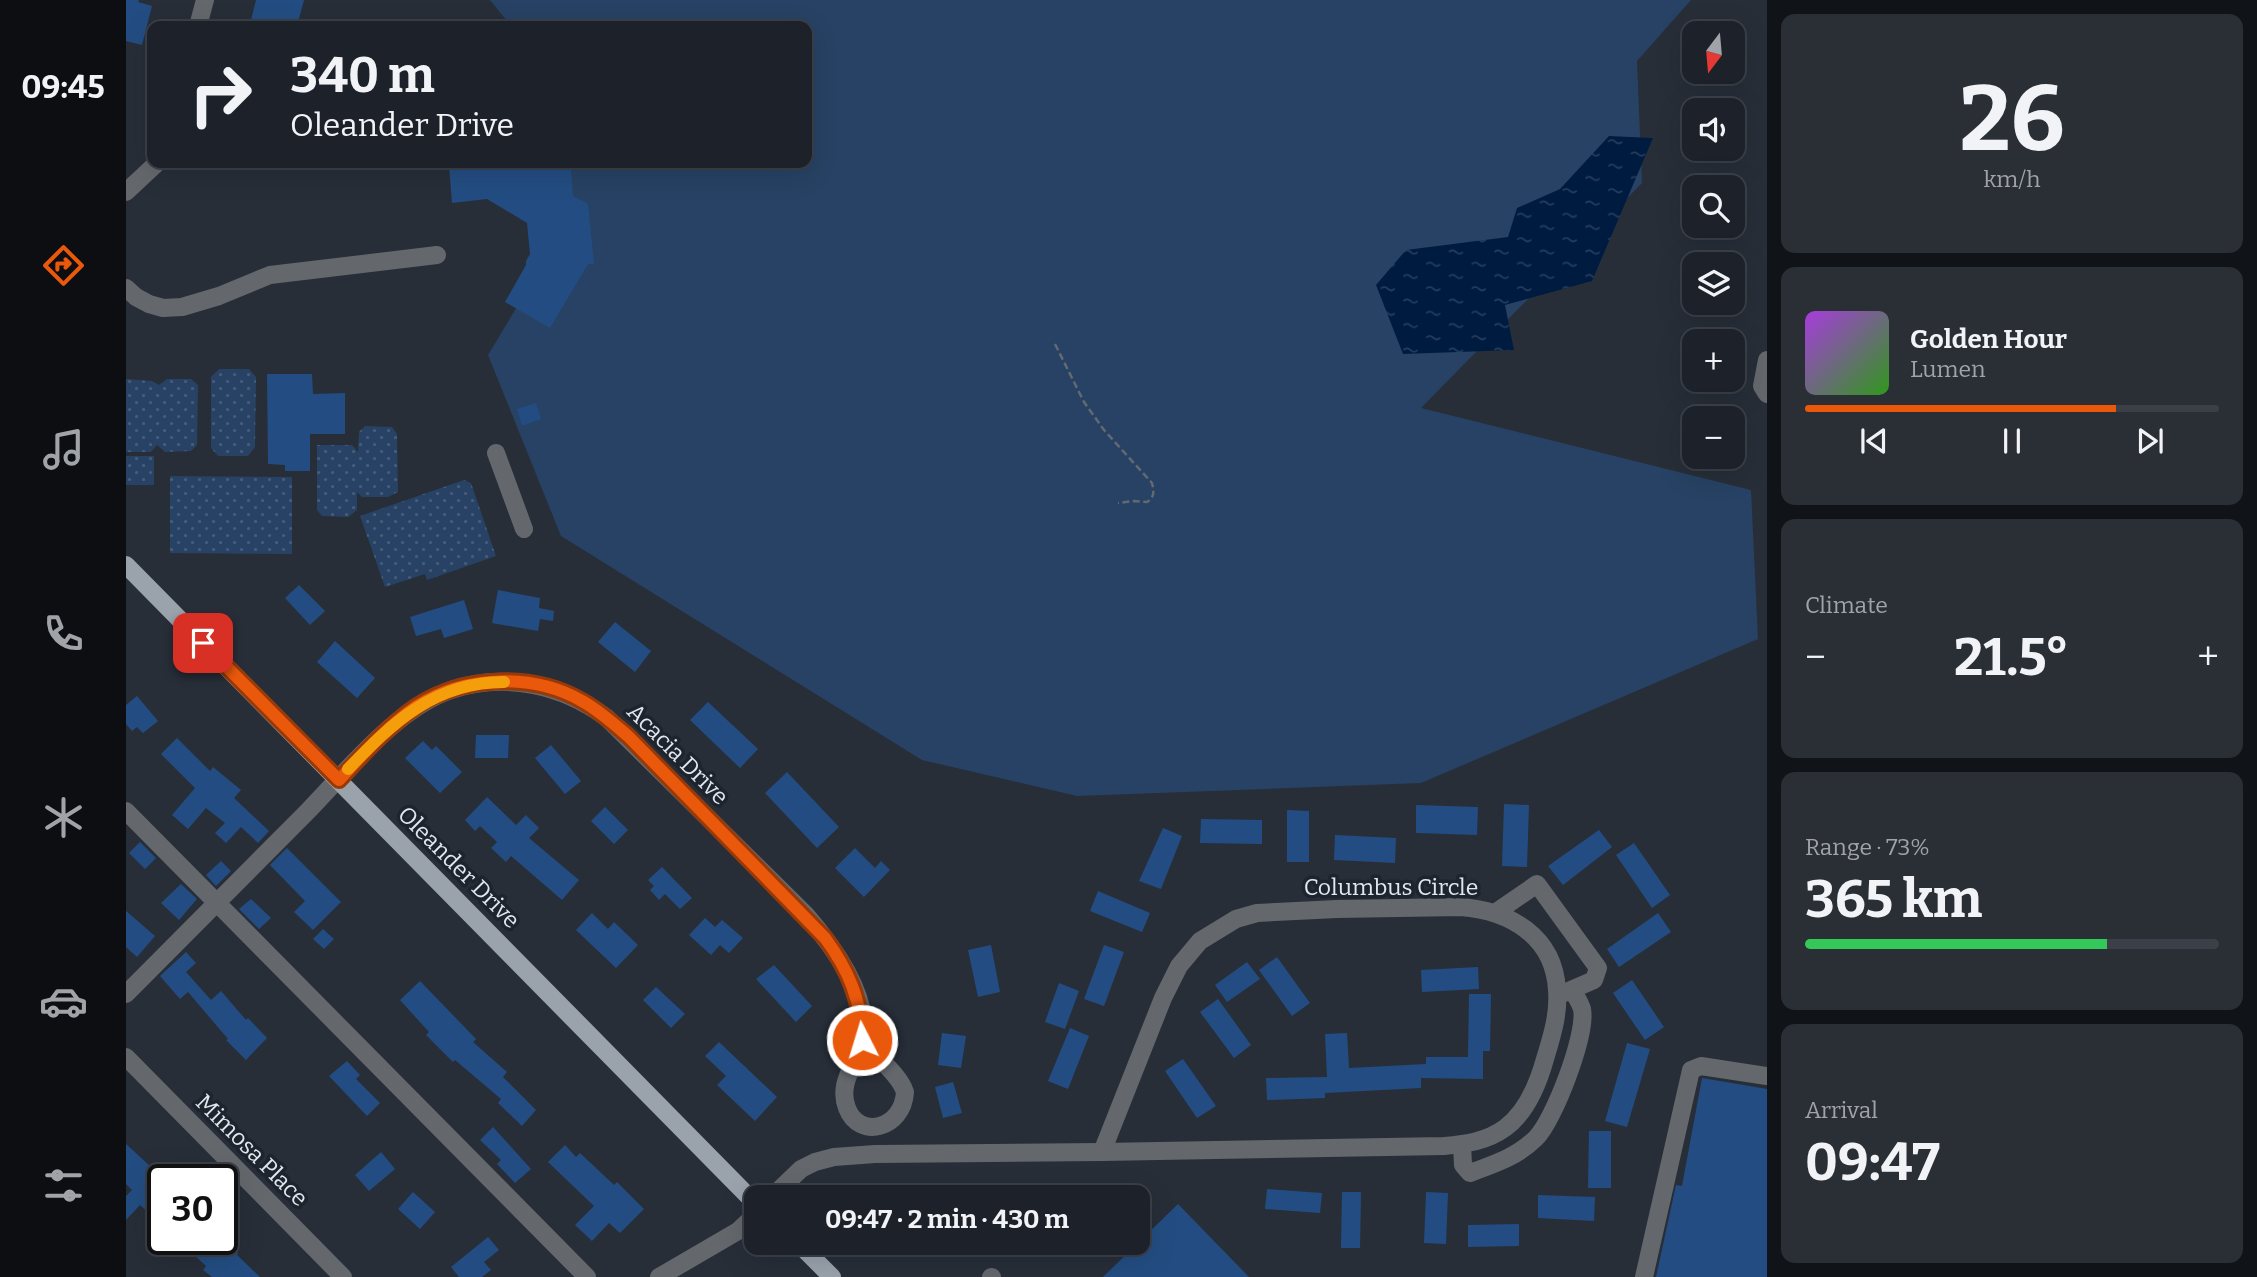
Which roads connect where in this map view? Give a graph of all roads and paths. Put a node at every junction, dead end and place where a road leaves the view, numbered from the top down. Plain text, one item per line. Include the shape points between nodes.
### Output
1 (205, 0) edge
2 (199, 21) edge
3 (152, 168) edge
4 (126, 192) edge
5 (437, 255) dead end
6 (126, 288) edge
7 (1055, 344) dead end
8 (1767, 360) edge
9 (1767, 394) edge
10 (496, 453) dead end
11 (1118, 503) dead end
12 (524, 529) dead end
13 (126, 565) edge
14 (339, 780) junction
15 (126, 811) edge
16 (217, 903) junction
17 (1495, 913) junction
18 (1565, 993) junction
19 (126, 994) edge
20 (862, 1040) junction
21 (126, 1057) edge
22 (1767, 1076) edge
23 (1534, 1090) junction
24 (1559, 1102) junction
25 (1462, 1145) junction
26 (1102, 1152) junction
27 (785, 1185) edge
28 (744, 1191) edge
29 (744, 1225) edge
30 (810, 1255) edge
31 (343, 1277) edge
32 (587, 1277) edge
33 (659, 1277) edge
34 (832, 1277) edge
35 (1644, 1277) edge

1 - 2 street
3 - 4 street
5 - 6 street via 270,275 182,307 149,304
7 - 11 path via 1084,402 1152,483 1152,499 1147,502
8 - 9 street via 1762,386
10 - 12 street
13 - 14 main road, Oleander Drive
14 - 16 street, Acacia Drive
14 - 20 street, Acacia Drive via 408,713 450,690 516,682 580,699 629,737 825,938 855,991
14 - 28 main road, Oleander Drive
15 - 16 street
16 - 19 street, Acacia Drive
16 - 32 street
17 - 18 street, Columbus Circle via 1517,922 1544,949
17 - 18 street via 1537,884 1598,968 1594,980
17 - 26 street, Columbus Circle via 1461,907 1276,911 1236,919 1218,928 1179,966
18 - 23 street, Columbus Circle
18 - 24 street via 1582,1009 1580,1035
20 - 20 street, Acacia Drive via 847,1077 845,1098 858,1122 878,1126 893,1120 905,1091
21 - 31 street, Mimosa Place
22 - 35 street via 1701,1066 1690,1070
23 - 24 street
23 - 25 street, Columbus Circle via 1519,1115 1504,1128
24 - 25 street via 1538,1137 1512,1158 1470,1173 1463,1166
25 - 26 street, Columbus Circle
26 - 27 street, Columbus Circle via 834,1157 815,1162
29 - 33 street
30 - 34 main road

